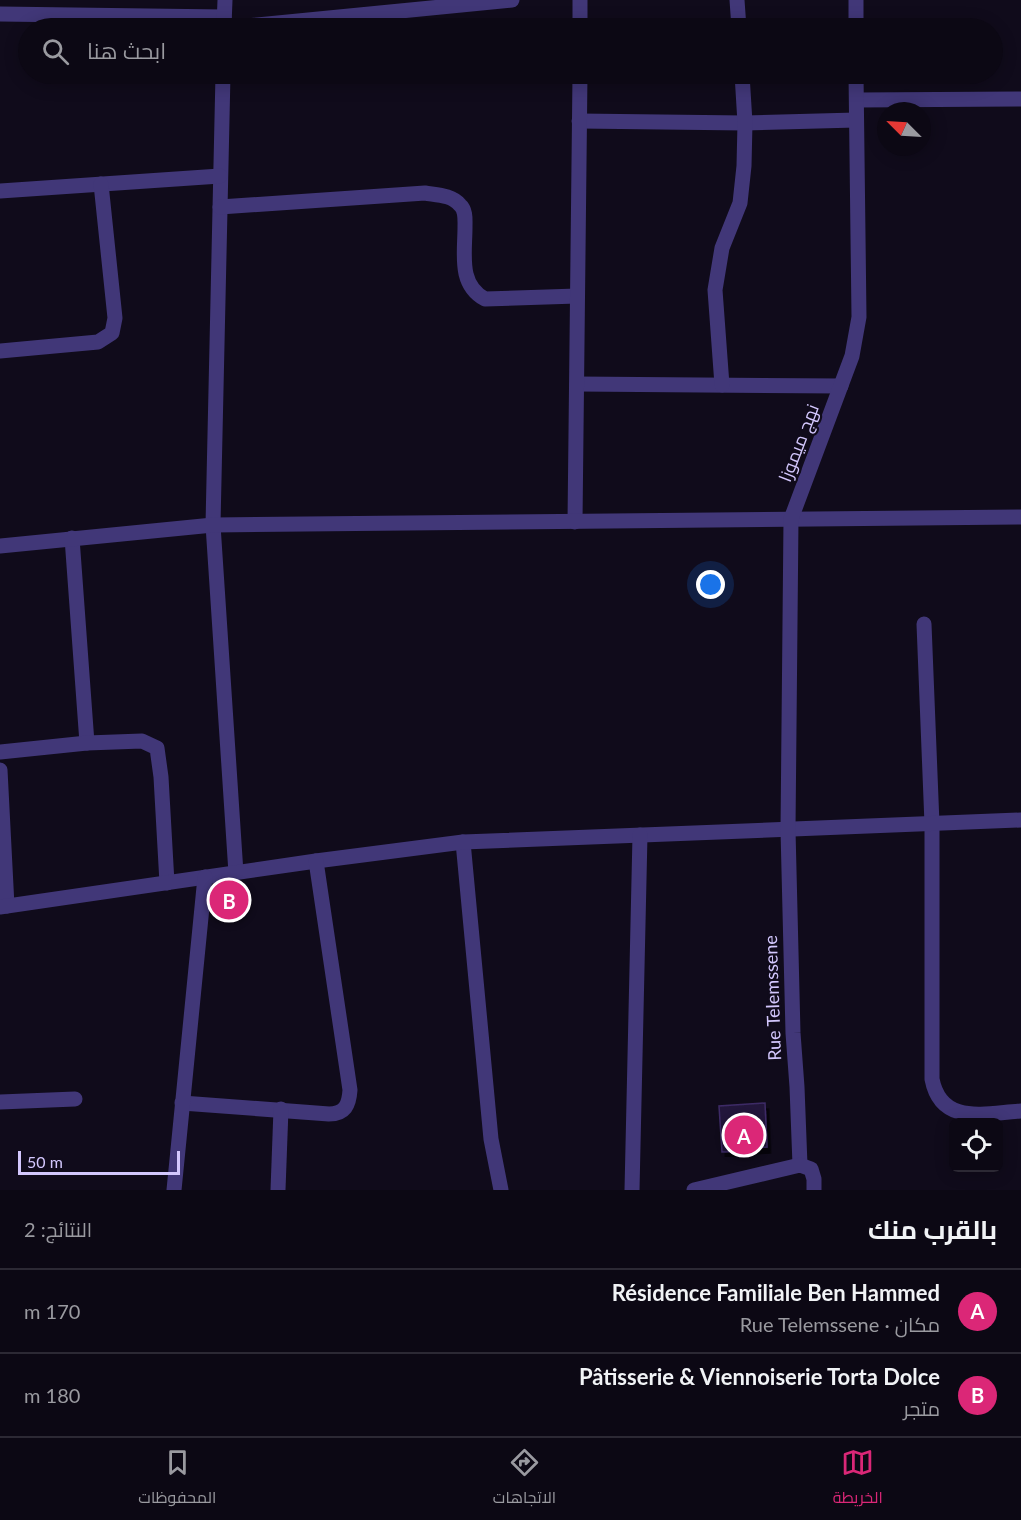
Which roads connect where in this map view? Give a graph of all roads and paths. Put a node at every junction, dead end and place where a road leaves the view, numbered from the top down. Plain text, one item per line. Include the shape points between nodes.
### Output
1 (225, 0) edge
2 (512, 0) edge
3 (580, 0) edge
4 (737, 0) edge
5 (856, 0) edge
6 (19, 7) edge
7 (0, 14) edge
8 (145, 18) edge
9 (225, 18) edge
10 (305, 18) edge
11 (580, 18) edge
12 (738, 18) edge
13 (856, 18) edge
14 (223, 84) edge
15 (580, 84) edge
16 (743, 84) edge
17 (856, 84) edge
18 (1021, 99) edge
19 (856, 100) junction
20 (856, 120) junction
21 (579, 121) junction
22 (745, 123) junction
23 (220, 176) junction
24 (101, 184) junction
25 (0, 191) edge
26 (220, 207) junction
27 (578, 296) junction
28 (0, 351) edge
29 (577, 384) junction
30 (722, 385) junction
31 (842, 386) junction
32 (1021, 517) edge
33 (790, 519) junction
34 (575, 522) junction
35 (213, 525) junction
36 (72, 538) junction
37 (0, 546) edge
38 (924, 624) dead end
39 (87, 743) junction
40 (0, 752) edge
41 (0, 770) edge
42 (1021, 820) edge
43 (932, 824) junction
44 (788, 830) junction
45 (640, 836) junction
46 (463, 842) junction
47 (316, 861) junction
48 (236, 873) junction
49 (205, 877) junction
50 (168, 883) junction
51 (4, 907) edge
52 (75, 1099) dead end
53 (0, 1102) edge
54 (182, 1103) junction
55 (281, 1109) junction
56 (1021, 1111) edge
57 (800, 1165) junction
58 (174, 1190) edge
59 (278, 1190) edge
60 (501, 1190) edge
61 (632, 1190) edge
62 (694, 1190) edge
63 (814, 1190) edge

1 - 9 street
2 - 10 street
3 - 11 street
4 - 12 street
5 - 13 street
6 - 7 street
6 - 8 street
14 - 23 street
15 - 21 street
16 - 22 street
17 - 19 street, نهج ميموزا
18 - 19 street
19 - 20 street, نهج ميموزا
20 - 22 street
20 - 31 street, نهج ميموزا via 859,317
21 - 22 street
21 - 27 street
22 - 30 street via 740,203 722,248 715,290
23 - 24 street
23 - 26 street
24 - 25 street
24 - 28 street via 115,318 112,333 98,342
26 - 27 street via 440,195 461,205 465,215 465,275 477,294 485,299
26 - 35 street
27 - 29 street
29 - 30 street
29 - 34 street
30 - 31 street
31 - 33 street, نهج ميموزا
32 - 33 street
33 - 34 street
33 - 44 street, نهج ميموزا
34 - 35 street
35 - 36 street
35 - 48 street
36 - 37 street
36 - 39 street
38 - 43 street
39 - 40 street
39 - 50 street via 142,741 157,748
41 - 51 street
42 - 43 street
43 - 44 street
43 - 56 street via 934,1089 942,1102 958,1113
44 - 45 street
44 - 57 street, Rue Telemssene
45 - 46 street
45 - 61 street
46 - 47 street
46 - 60 street via 491,1139
47 - 48 street
47 - 55 street via 350,1101 336,1114
48 - 49 street
49 - 50 street
49 - 54 street
50 - 51 street
52 - 53 street
54 - 55 street
54 - 58 street
55 - 59 street
57 - 62 street
57 - 63 street via 811,1169

